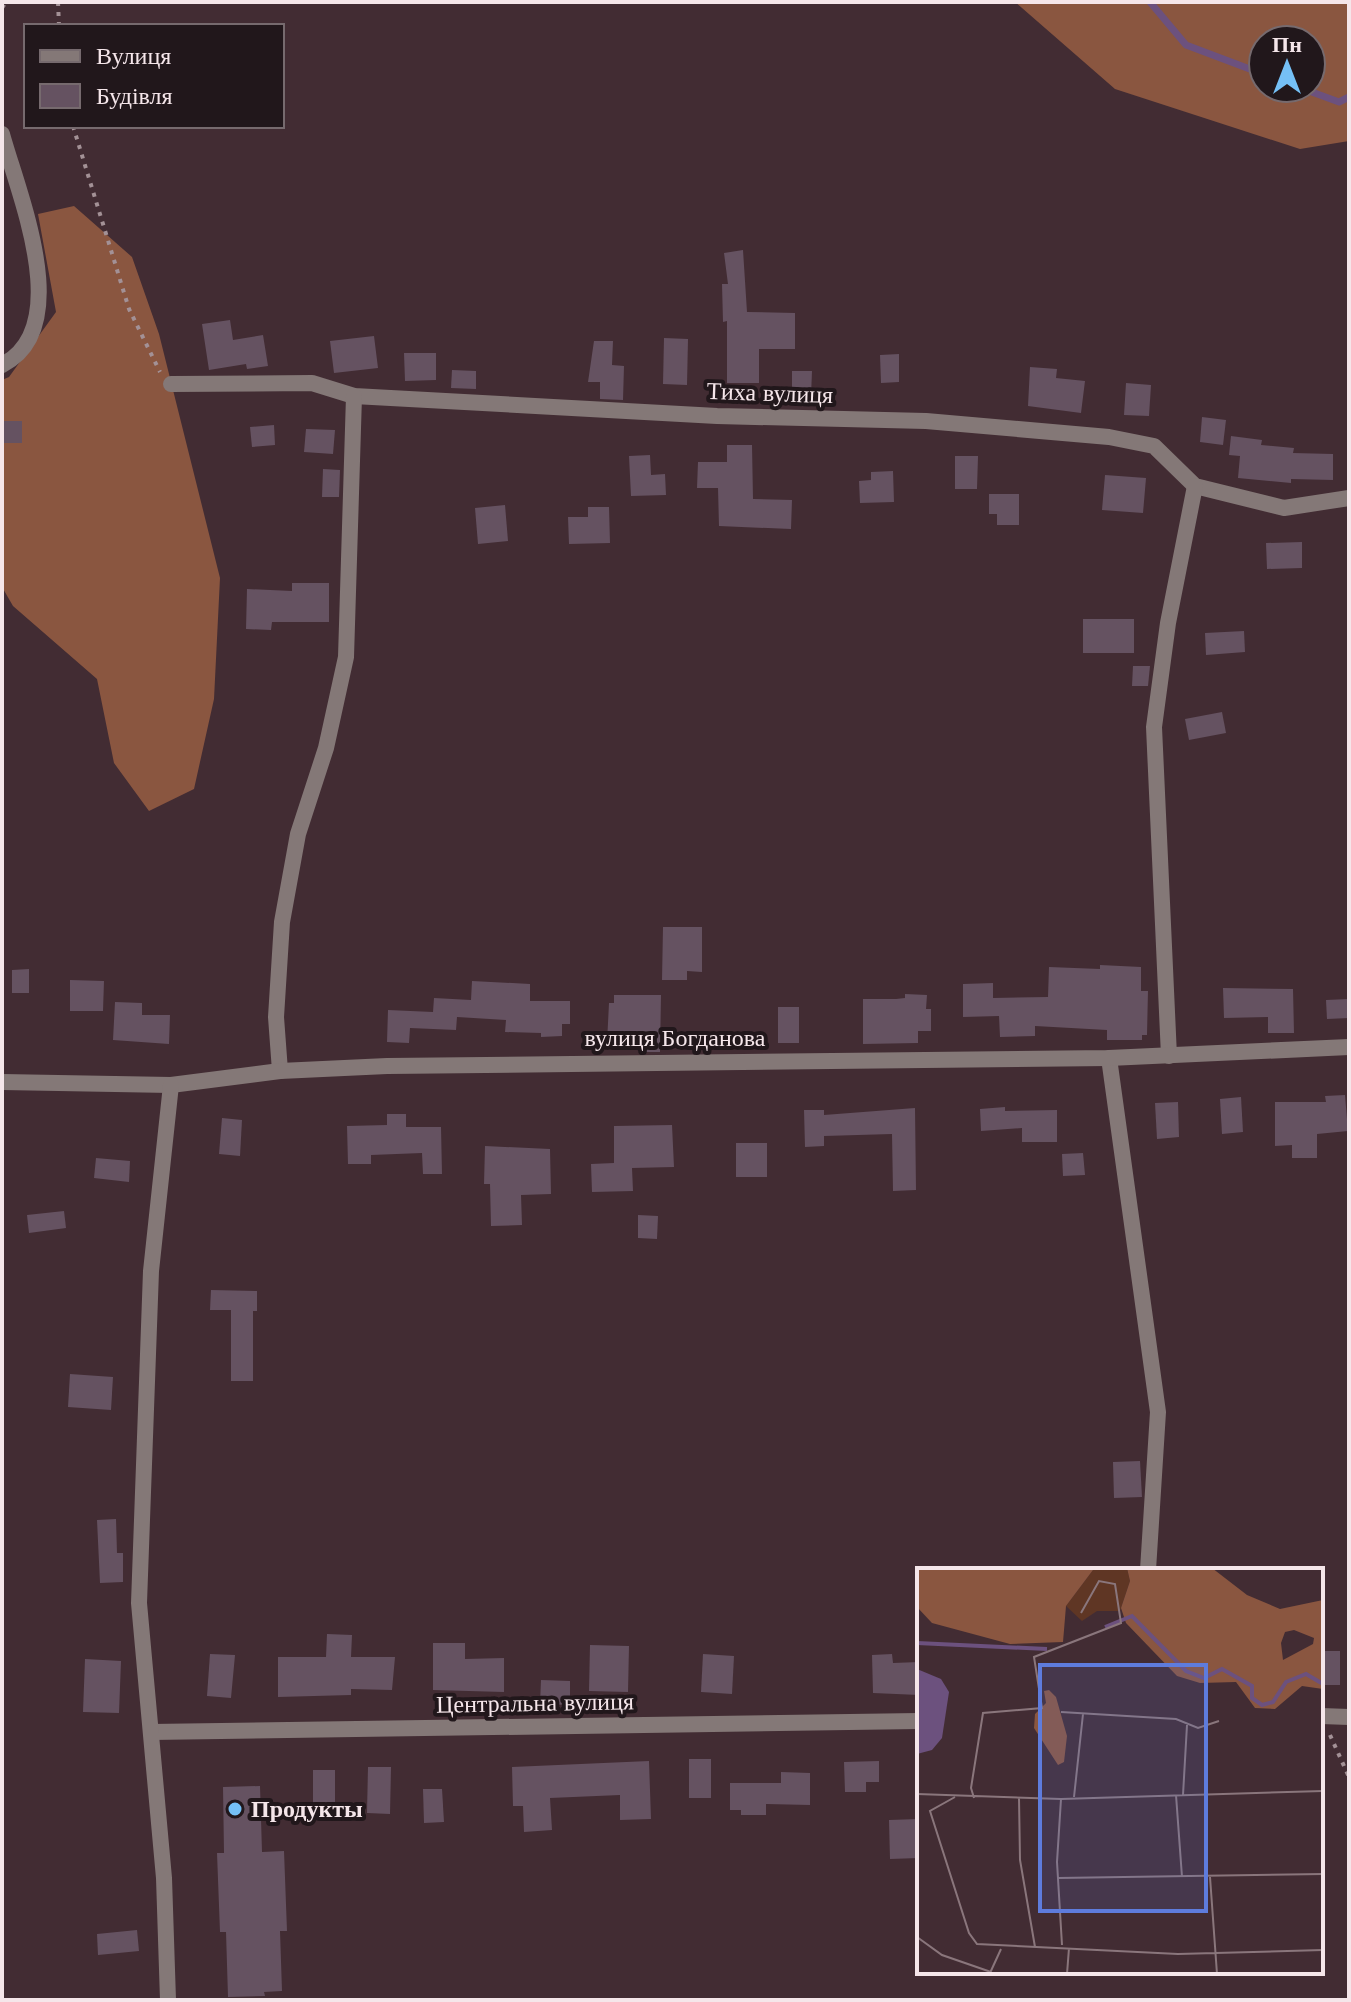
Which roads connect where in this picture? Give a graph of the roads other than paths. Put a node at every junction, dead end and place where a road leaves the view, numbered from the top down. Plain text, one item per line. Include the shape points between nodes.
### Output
1 (2, 134) edge
2 (2, 365) edge
3 (171, 384) road end
4 (354, 396) junction
5 (1195, 486) junction
6 (1349, 498) edge
7 (1349, 1047) edge
8 (1169, 1056) junction
9 (1109, 1058) junction
10 (280, 1071) junction
11 (2, 1082) edge
12 (171, 1085) junction
13 (1148, 1568) edge
14 (1349, 1717) edge
15 (917, 1721) edge
16 (1324, 1724) edge
17 (151, 1732) junction
18 (168, 2000) edge

1 - 2 street via 42,289 39,313 21,352
3 - 4 street, Тиха вулиця via 312,383
4 - 5 street, Тиха вулиця via 717,416 926,421 1109,437 1154,446
4 - 10 street via 346,657 326,748 298,834 282,922 276,1017
5 - 6 street via 1284,508
5 - 8 street via 1154,727
7 - 8 street, вулиця Богданова
8 - 9 street, вулиця Богданова
9 - 10 street, вулиця Богданова via 529,1063
9 - 13 street via 1158,1412
10 - 12 street, вулиця Богданова
11 - 12 street, вулиця Богданова
12 - 17 street via 151,1271 142,1504 139,1603
14 - 16 street
15 - 17 street, Центральна вулиця
17 - 18 street

